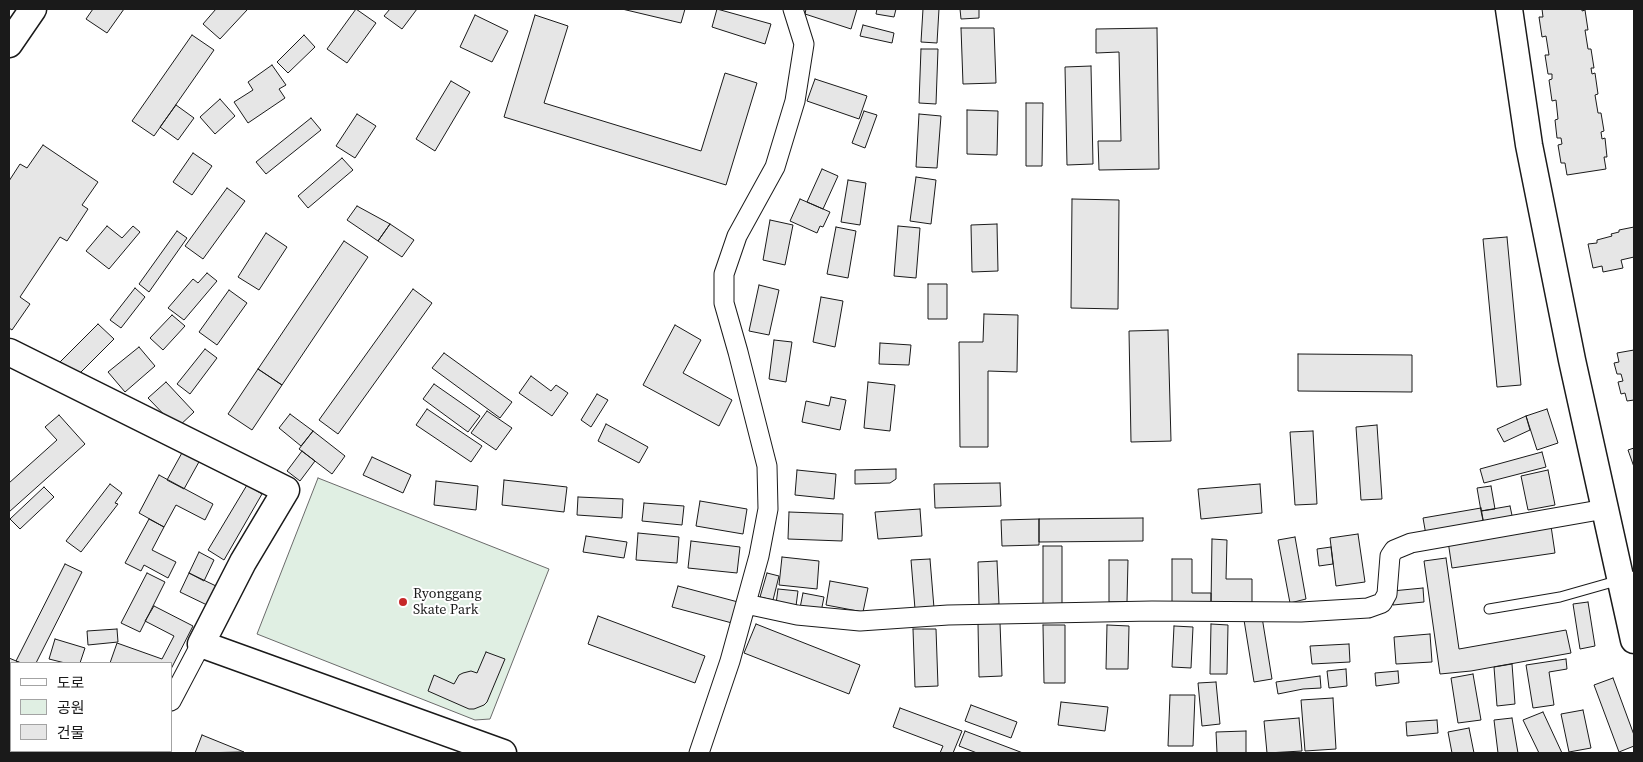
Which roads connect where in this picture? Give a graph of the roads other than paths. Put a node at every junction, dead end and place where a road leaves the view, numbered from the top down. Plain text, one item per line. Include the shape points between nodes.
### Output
1 (33, 9) edge
2 (793, 9) edge
3 (1510, 9) edge
4 (9, 44) edge
5 (9, 352) edge
6 (1605, 509) junction
7 (1627, 577) edge
8 (746, 604) junction
9 (1489, 609) dead end
10 (1634, 640) edge
11 (201, 644) junction
12 (172, 699) edge
13 (503, 753) edge
14 (699, 753) edge

1 - 4 street
2 - 8 street via 804,44 795,101 775,167 737,236 724,274 724,303 767,466 768,509
3 - 6 street via 1529,145
5 - 11 street via 286,490 243,562
6 - 7 street
6 - 8 street via 1411,543 1394,550 1390,556 1387,594 1382,603 1368,608 1301,612 1152,611 948,616 860,621 796,615
7 - 9 lane via 1560,597
7 - 10 street
8 - 14 street
11 - 12 street
11 - 13 street

